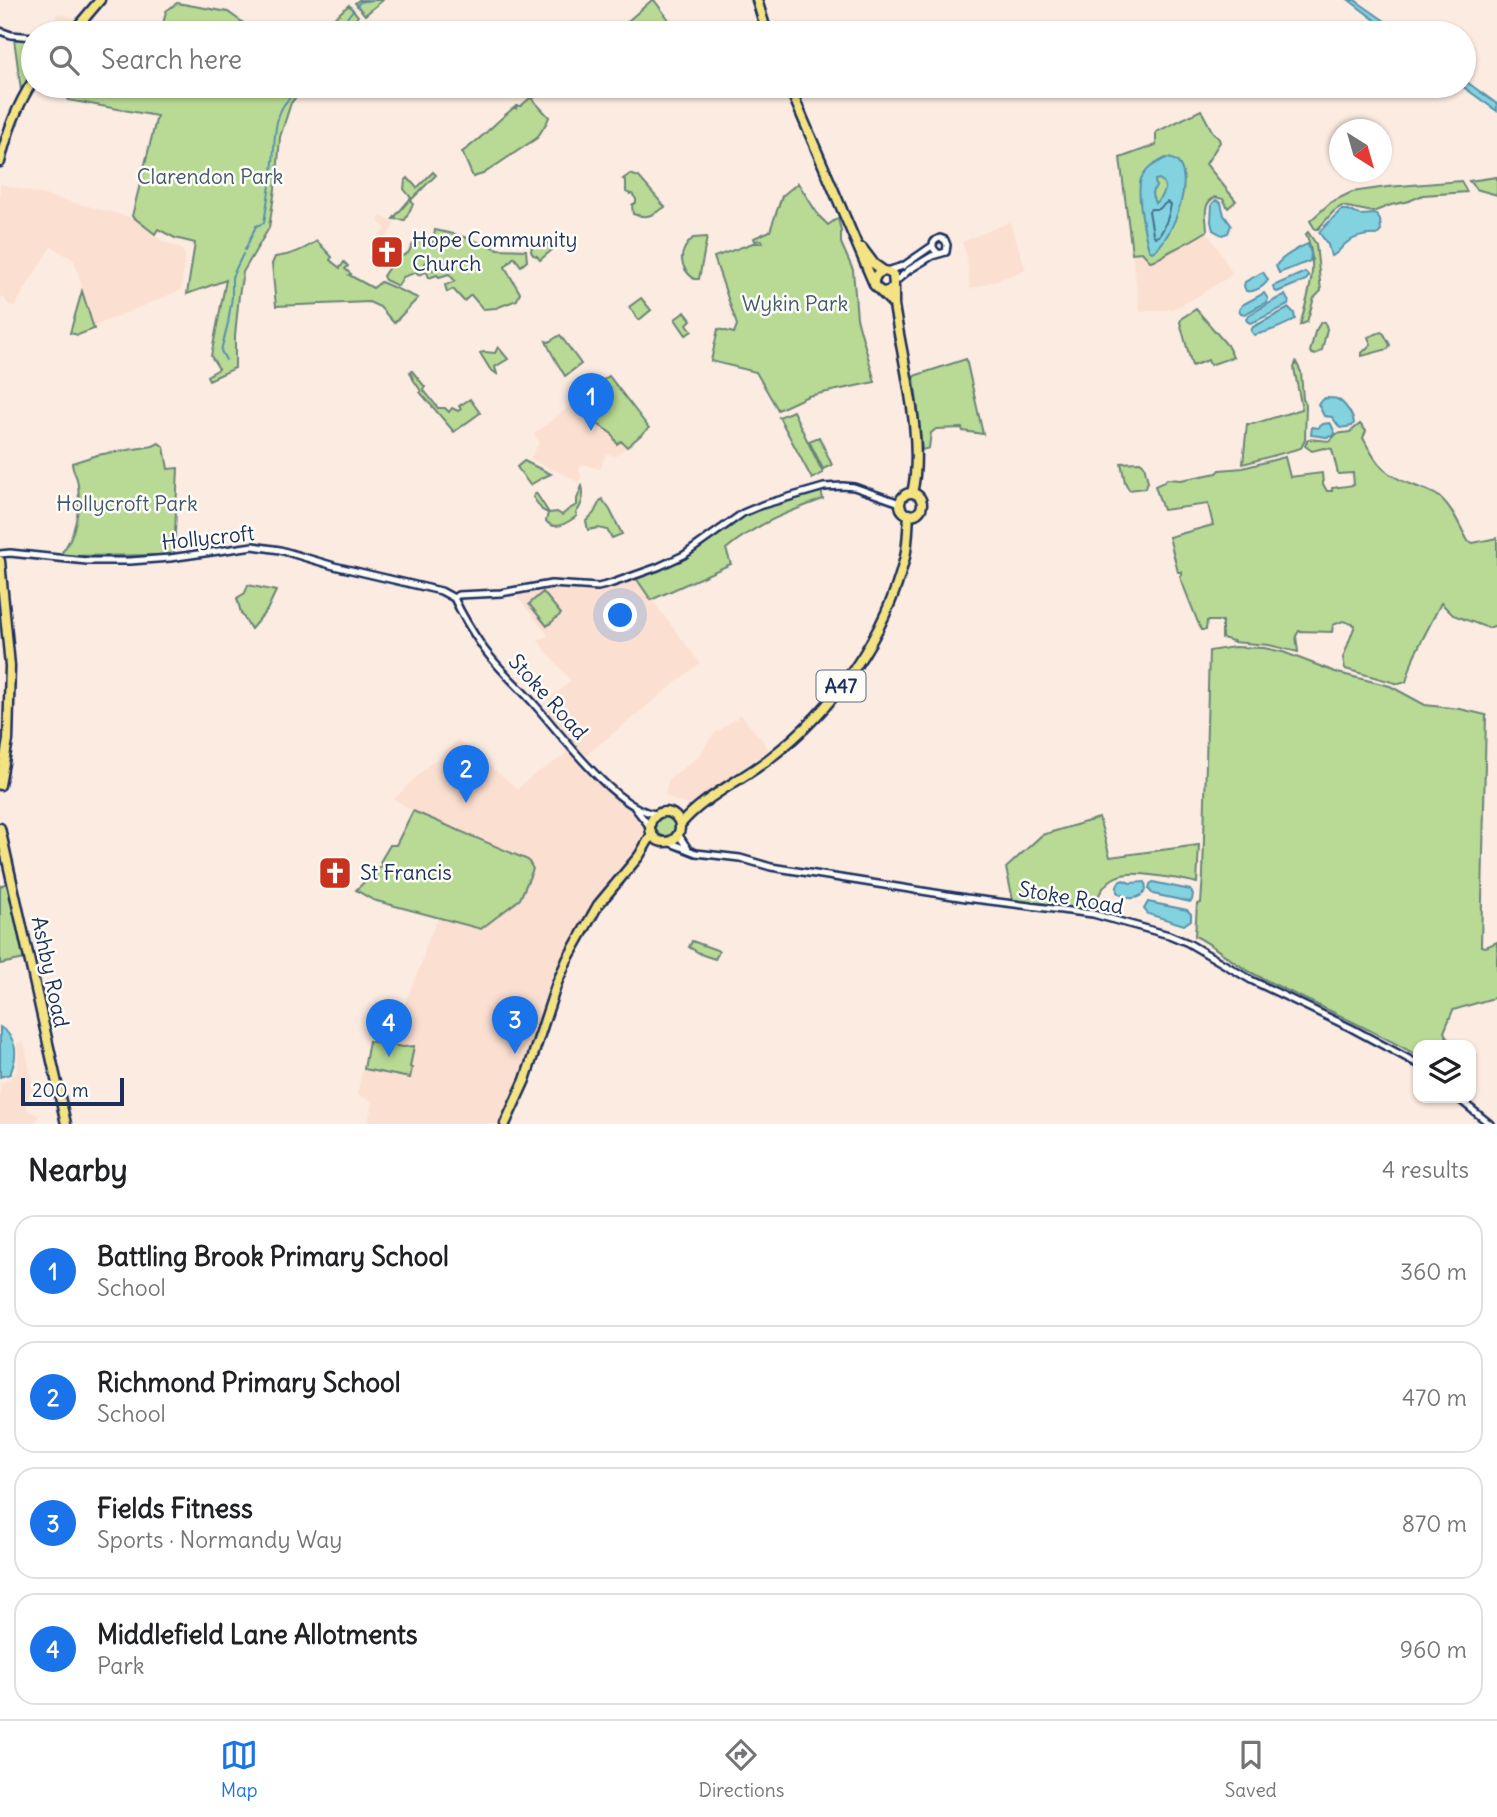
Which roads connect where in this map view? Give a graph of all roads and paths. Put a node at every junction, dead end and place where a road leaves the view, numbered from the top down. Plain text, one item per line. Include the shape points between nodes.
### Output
1 (100, 0) edge
2 (757, 0) edge
3 (82, 21) edge
4 (763, 21) edge
5 (0, 31) edge
6 (21, 36) edge
7 (23, 98) edge
8 (794, 98) edge
9 (0, 162) edge
10 (858, 244) junction
11 (932, 246) junction
12 (938, 253) junction
13 (886, 271) junction
14 (873, 282) junction
15 (895, 284) junction
16 (881, 292) junction
17 (894, 305) junction
18 (912, 493) junction
19 (900, 503) junction
20 (909, 514) junction
21 (0, 554) edge
22 (0, 561) edge
23 (454, 598) junction
24 (0, 785) edge
25 (634, 806) junction
26 (698, 807) junction
27 (657, 814) junction
28 (675, 815) junction
29 (0, 828) edge
30 (679, 830) junction
31 (651, 831) junction
32 (666, 842) junction
33 (691, 851) junction
34 (639, 856) junction
35 (1413, 1061) edge
36 (1464, 1103) edge
37 (66, 1124) edge
38 (505, 1124) edge
39 (1490, 1124) edge

1 - 3 main road
2 - 4 main road
5 - 6 street
7 - 9 main road
8 - 10 main road
10 - 13 main road
10 - 14 main road
11 - 12 street
11 - 12 street via 940,238 946,243 947,251
11 - 13 street via 904,266
12 - 15 street
13 - 14 main road via 876,274
13 - 15 main road
14 - 16 main road
15 - 16 main road
15 - 17 main road
16 - 17 main road
17 - 18 main road via 914,424
18 - 19 main road
18 - 20 main road via 922,504 918,512
19 - 20 main road
19 - 23 street via 848,486 824,487 743,513 684,555 610,584 551,584
20 - 26 main road, A47 via 895,590 878,629 832,700 768,760
21 - 23 street, Hollycroft via 119,561 253,546 441,591
22 - 24 main road via 10,666 8,740
23 - 25 street, Stoke Road via 489,655 594,771
25 - 27 street, Stoke Road
25 - 31 street, Stoke Road
26 - 28 main road, A47
26 - 30 main road, A47
27 - 28 main road
27 - 31 main road
28 - 30 main road
29 - 37 main road, Ashby Road
30 - 32 main road via 676,838
30 - 33 street
31 - 32 main road
31 - 34 main road
32 - 33 street, Stoke Road
32 - 34 main road
33 - 35 street, Stoke Road via 966,898 1093,914 1169,935
34 - 38 main road via 598,905 567,960
36 - 39 street

